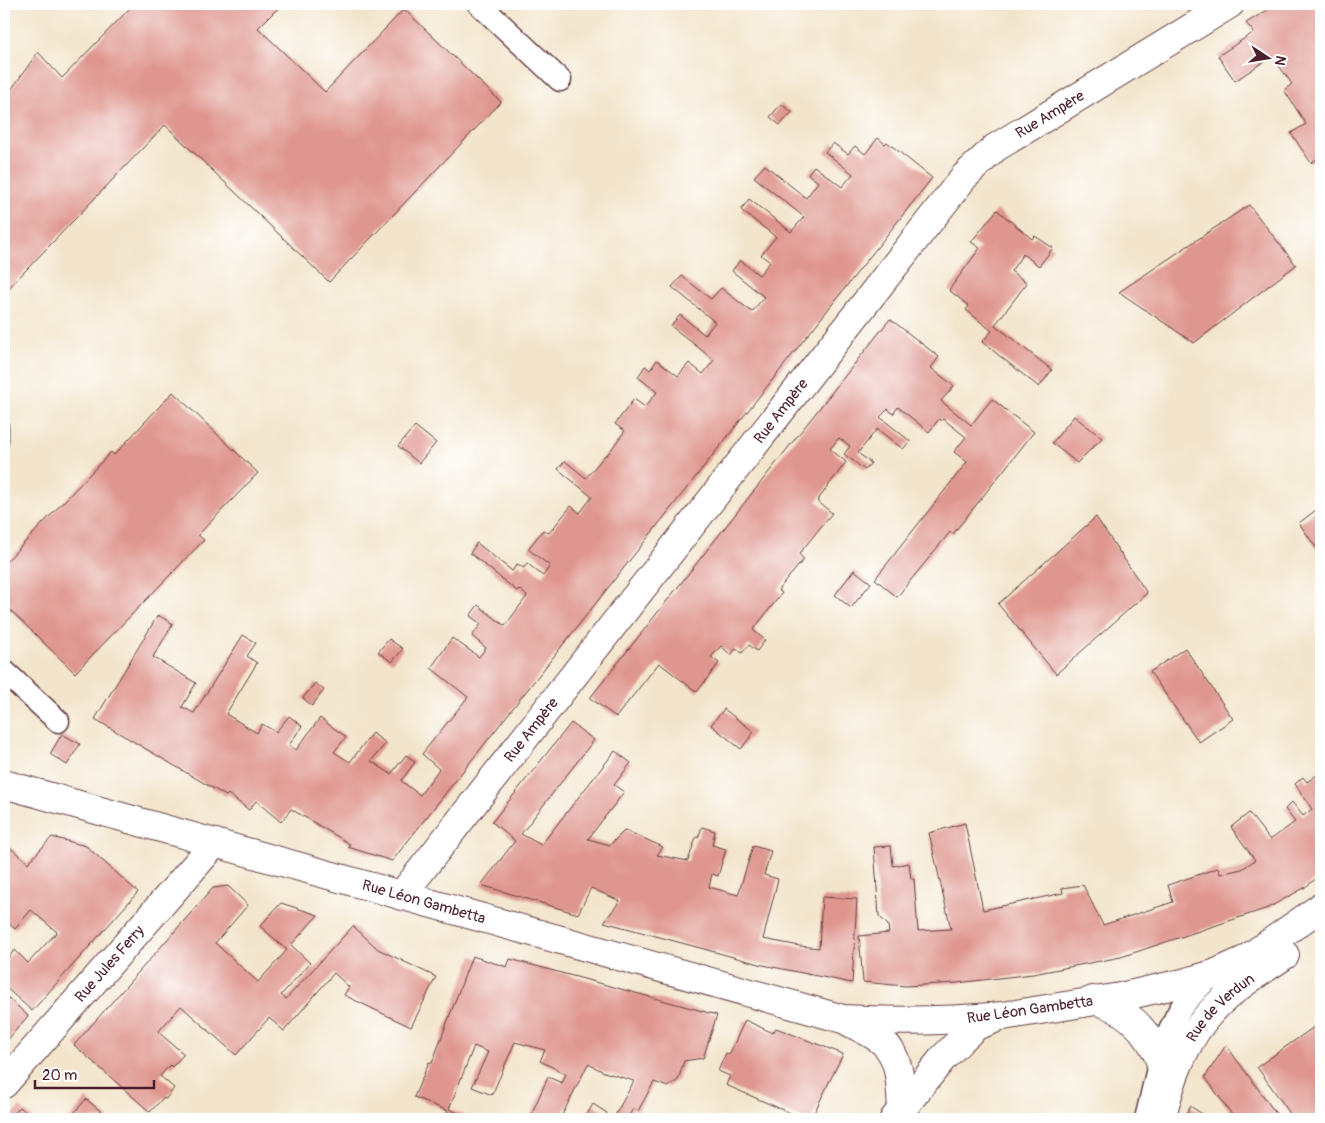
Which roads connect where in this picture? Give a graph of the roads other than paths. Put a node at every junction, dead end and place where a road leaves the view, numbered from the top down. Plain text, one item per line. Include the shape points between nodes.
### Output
1 (479, 4) edge
2 (1230, 4) edge
3 (560, 80) dead end
4 (4, 670) edge
5 (58, 721) dead end
6 (4, 784) edge
7 (215, 843) junction
8 (401, 896) junction
9 (1321, 907) edge
10 (1321, 929) edge
11 (1214, 974) junction
12 (1092, 1000) junction
13 (1003, 1016) junction
14 (843, 1019) junction
15 (1161, 1060) junction
16 (4, 1084) edge
17 (898, 1114) edge
18 (1157, 1114) edge

1 - 3 lane
2 - 8 street, Rue Ampère via 995,148 964,177
4 - 5 lane
6 - 7 street, Rue Léon Gambetta
7 - 8 street, Rue Léon Gambetta
7 - 16 street, Rue Jules Ferry
8 - 14 street, Rue Léon Gambetta
9 - 11 street, Rue de Verdun via 1245,960
10 - 18 street, Rue de Verdun via 1225,998 1204,1020 1187,1045
11 - 12 street, Rue Léon Gambetta via 1162,988
11 - 15 lane via 1181,1008
12 - 13 street, Rue Léon Gambetta
12 - 15 street via 1119,1009 1129,1017 1146,1035
13 - 14 street, Rue Léon Gambetta via 918,1021
13 - 17 street via 976,1026 962,1038
14 - 17 street, Rue Léon Gambetta via 884,1042 891,1052 899,1069
15 - 18 street via 1166,1084

